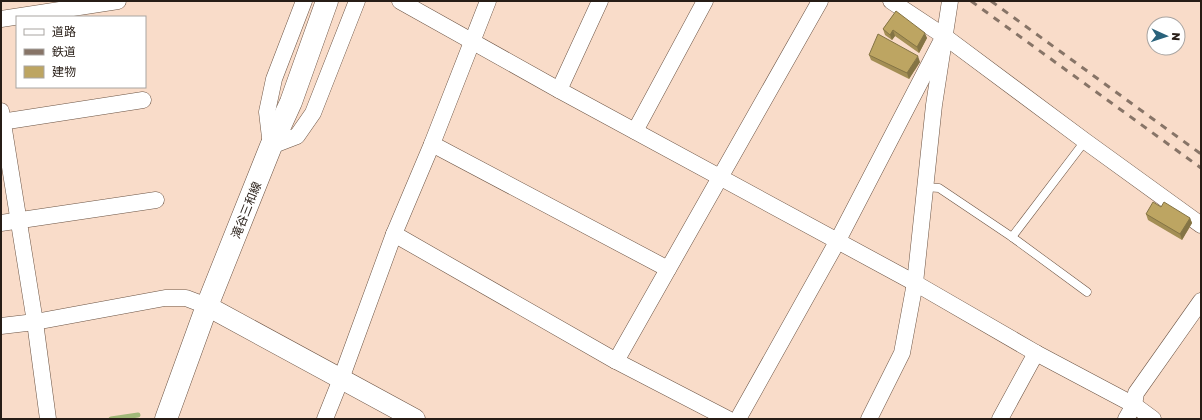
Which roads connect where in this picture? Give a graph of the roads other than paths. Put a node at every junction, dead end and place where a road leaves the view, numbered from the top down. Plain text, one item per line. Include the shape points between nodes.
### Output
1 (118, 1) edge
2 (304, 1) edge
3 (328, 1) edge
4 (357, 1) edge
5 (400, 1) edge
6 (488, 1) edge
7 (600, 1) edge
8 (706, 1) edge
9 (820, 1) edge
10 (891, 1) edge
11 (950, 1) edge
12 (20, 16) edge
13 (16, 17) edge
14 (1, 19) edge
15 (944, 36) junction
16 (473, 42) junction
17 (559, 90) junction
18 (143, 100) dead end
19 (2, 118) edge
20 (635, 131) junction
21 (1084, 141) junction
22 (432, 144) junction
23 (271, 146) junction
24 (722, 177) junction
25 (925, 187) junction
26 (156, 200) dead end
27 (18, 220) junction
28 (1, 223) edge
29 (1201, 225) edge
30 (394, 234) junction
31 (1012, 238) junction
32 (838, 242) junction
33 (668, 268) junction
34 (915, 283) junction
35 (1087, 292) dead end
36 (1201, 301) edge
37 (207, 306) junction
38 (35, 322) junction
39 (1, 326) edge
40 (1036, 352) junction
41 (616, 361) junction
42 (341, 379) junction
43 (1134, 405) junction
44 (48, 419) edge
45 (166, 419) edge
46 (325, 419) edge
47 (415, 419) edge
48 (728, 419) edge
49 (738, 419) edge
50 (869, 419) edge
51 (1000, 419) edge
52 (1126, 419) edge
53 (1153, 419) edge

1 - 12 street
2 - 23 street via 273,86 267,112
3 - 23 main road, 滝谷三和線 via 291,102
4 - 23 street via 313,113 297,136
5 - 16 street
6 - 16 street
7 - 17 street
8 - 20 street
9 - 24 street
10 - 15 street
11 - 15 street
13 - 14 street
15 - 21 street
15 - 25 street
15 - 32 street
16 - 17 street
16 - 22 street
17 - 20 street
18 - 19 street
19 - 27 street
20 - 24 street
21 - 29 street
21 - 31 lane
22 - 30 street
22 - 33 street
23 - 37 main road, 滝谷三和線
24 - 32 street
24 - 33 street
25 - 31 lane via 938,188
25 - 34 street
26 - 27 street
27 - 28 street
27 - 38 street
30 - 41 street
30 - 42 street
31 - 35 lane
32 - 34 street
32 - 49 street
33 - 41 street
34 - 40 street
34 - 50 street via 902,353
36 - 43 street via 1136,394
37 - 38 street via 186,298 165,298
37 - 42 street
37 - 45 main road, 滝谷三和線
38 - 39 street
38 - 44 street
40 - 43 street
40 - 51 street
41 - 48 street
42 - 46 street
42 - 47 street
43 - 52 street
43 - 53 street

